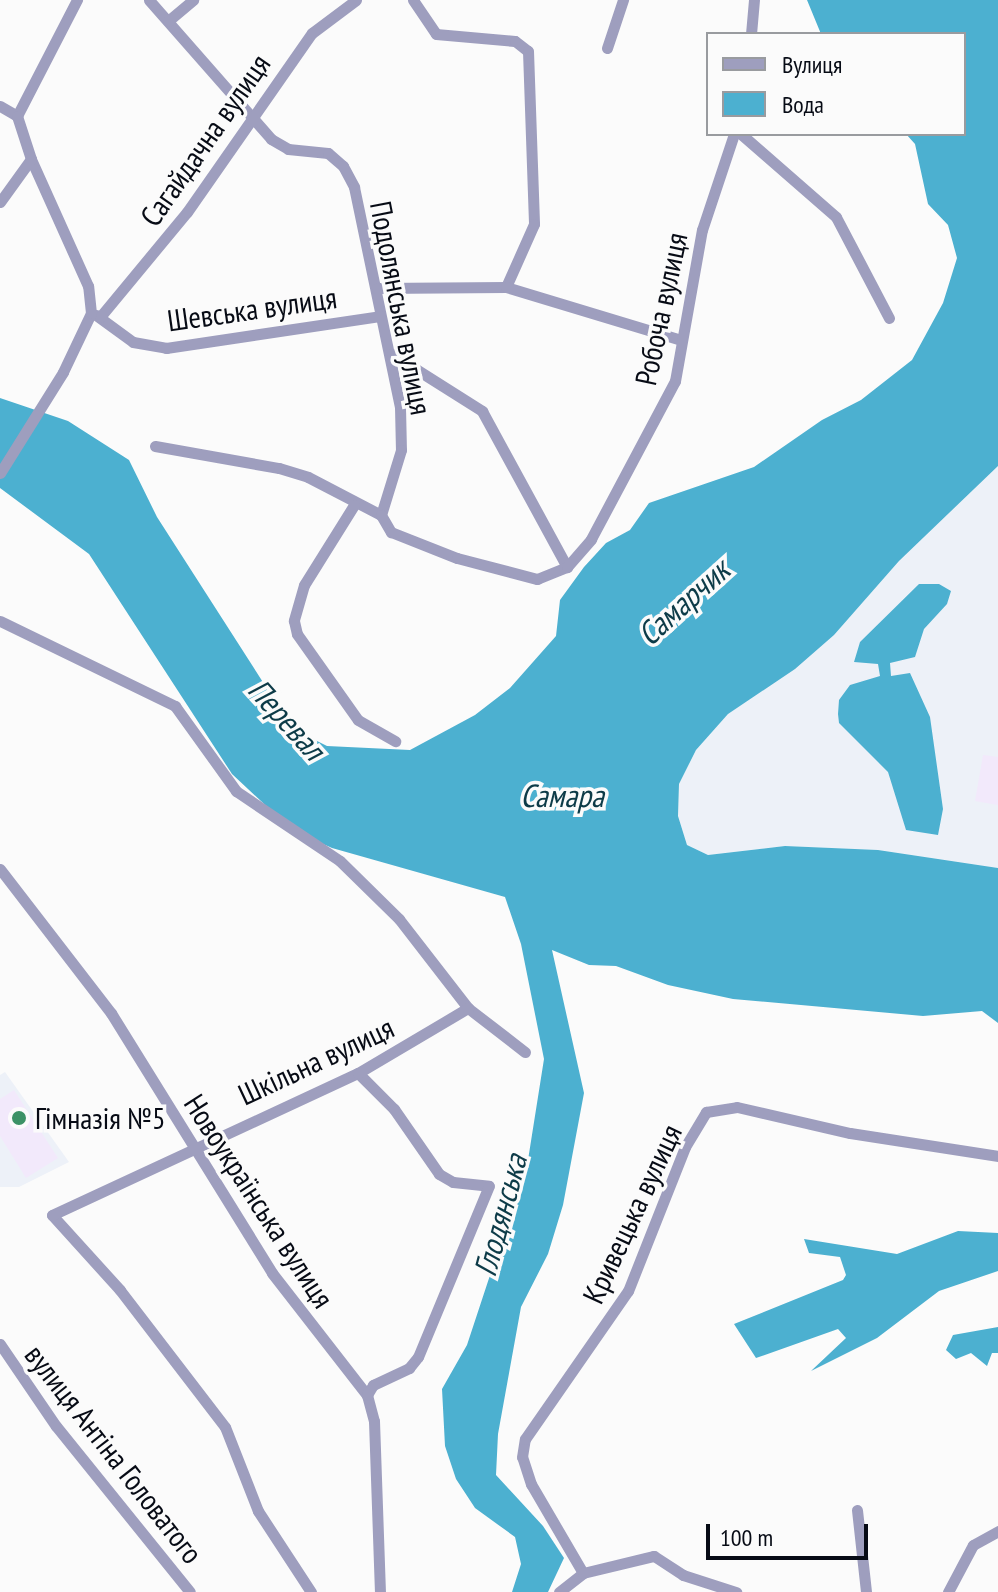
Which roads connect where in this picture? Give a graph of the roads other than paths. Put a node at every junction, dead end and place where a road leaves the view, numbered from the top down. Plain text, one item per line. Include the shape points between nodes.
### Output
1 (77, 0) edge
2 (149, 0) edge
3 (193, 0) edge
4 (356, 0) edge
5 (413, 0) edge
6 (623, 0) edge
7 (754, 0) edge
8 (168, 21) junction
9 (751, 32) edge
10 (607, 48) dead end
11 (0, 106) edge
12 (251, 114) junction
13 (17, 116) junction
14 (733, 136) edge
15 (743, 136) edge
16 (31, 159) junction
17 (0, 202) edge
18 (506, 287) junction
19 (377, 288) junction
20 (96, 315) junction
21 (380, 316) junction
22 (889, 318) dead end
23 (681, 340) junction
24 (392, 354) junction
25 (155, 446) dead end
26 (0, 473) edge
27 (354, 505) junction
28 (381, 515) junction
29 (567, 567) junction
30 (0, 621) edge
31 (395, 741) dead end
32 (0, 869) edge
33 (468, 1008) junction
34 (525, 1052) dead end
35 (358, 1073) junction
36 (190, 1147) junction
37 (998, 1156) edge
38 (0, 1344) edge
39 (367, 1395) junction
40 (857, 1510) dead end
41 (998, 1531) edge
42 (583, 1573) junction
43 (190, 1592) edge
44 (311, 1592) edge
45 (380, 1592) edge
46 (559, 1592) edge
47 (736, 1592) edge
48 (866, 1592) edge
49 (948, 1592) edge

1 - 13 street
2 - 8 street, Подолянська вулиця
3 - 8 street
4 - 12 street, Сагайдачна вулиця via 312,33
5 - 18 street via 436,34 515,41 528,51 534,224
6 - 10 street
7 - 9 street
8 - 12 street, Подолянська вулиця
11 - 13 street
12 - 19 street, Подолянська вулиця via 271,139 288,149 328,153 343,166 367,233
12 - 20 street, Сагайдачна вулиця via 187,212
13 - 16 street
14 - 23 street, Робоча вулиця via 702,230
15 - 22 street via 836,217
16 - 17 street
16 - 20 street
18 - 19 street
18 - 23 street
19 - 21 street, Подолянська вулиця
20 - 21 street, Шевська вулиця via 133,342 166,348
20 - 26 street, Сагайдачна вулиця
21 - 24 street, Подолянська вулиця
23 - 29 street, Робоча вулиця via 675,381 665,404 591,539
24 - 28 street, Подолянська вулиця via 401,450
24 - 29 street via 482,411
25 - 27 street via 279,468 308,477
27 - 28 street
27 - 31 street via 304,585 294,621 297,634 358,720
28 - 29 street via 391,532 403,539 457,558 537,579
30 - 33 street via 175,706 222,777 364,883
32 - 36 street, Новоукраїнська вулиця via 111,1013
33 - 34 street
33 - 35 street, Шкільна вулиця
35 - 36 street, Шкільна вулиця
35 - 39 street via 394,1109 439,1174 453,1182 489,1186 418,1357 409,1368 373,1385
36 - 39 street, Новоукраїнська вулиця via 272,1273
36 - 44 street, Шкільна вулиця via 52,1215 120,1290 225,1427 258,1511
37 - 42 street, Кривецька вулиця via 850,1133 737,1107 706,1112 685,1147 628,1291 525,1439 522,1457 531,1484
38 - 43 street, вулиця Антіна Головатого via 56,1426
39 - 45 street, Новоукраїнська вулиця via 374,1421
40 - 48 street
41 - 49 street via 973,1545
42 - 46 street
42 - 47 street via 654,1556 683,1575

